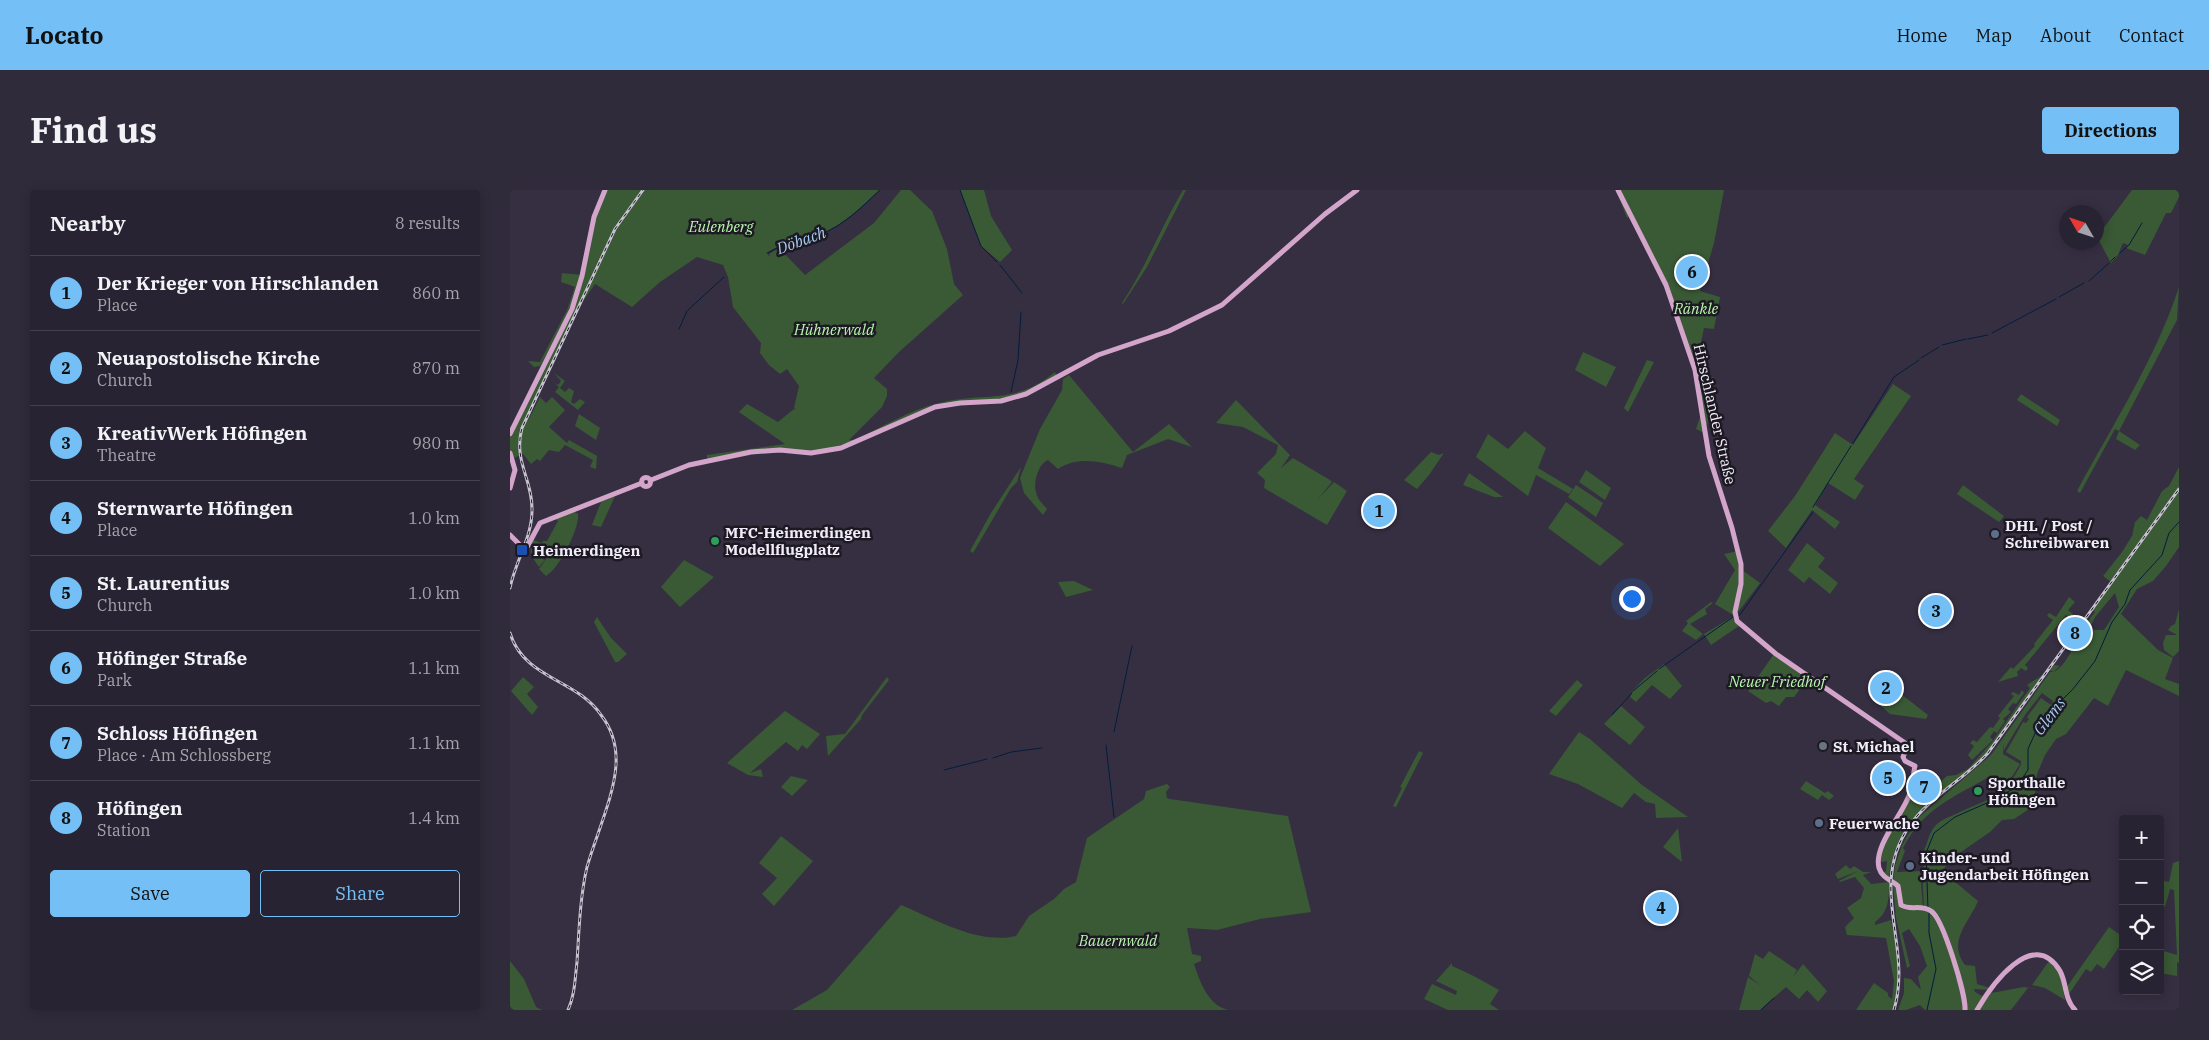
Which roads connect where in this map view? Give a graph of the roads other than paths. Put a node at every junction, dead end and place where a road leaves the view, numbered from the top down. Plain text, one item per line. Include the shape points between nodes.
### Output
1 (605, 190) edge
2 (1356, 190) edge
3 (1618, 190) edge
4 (510, 434) edge
5 (510, 453) edge
6 (510, 488) edge
7 (510, 535) edge
8 (1965, 1010) edge
9 (1977, 1010) edge
10 (2075, 1010) edge

1 - 4 main road via 594,217 572,309
2 - 7 main road via 1222,305 1169,332 1104,352 1033,391 1008,400 955,403 933,408 841,448 812,453 751,452 689,465 651,480 645,477 642,484 540,523 527,547 522,547
3 - 8 main road, Hirschlander Straße via 1666,285 1695,370 1709,456 1741,564 1735,612 1737,621 1776,654 1908,745 1903,759 1915,766 1911,790 1881,849 1878,865 1883,876 1898,886 1901,905 1931,911 1954,960
5 - 6 main road via 515,474
9 - 10 main road via 2011,965 2032,956 2049,960 2058,969 2068,1001

